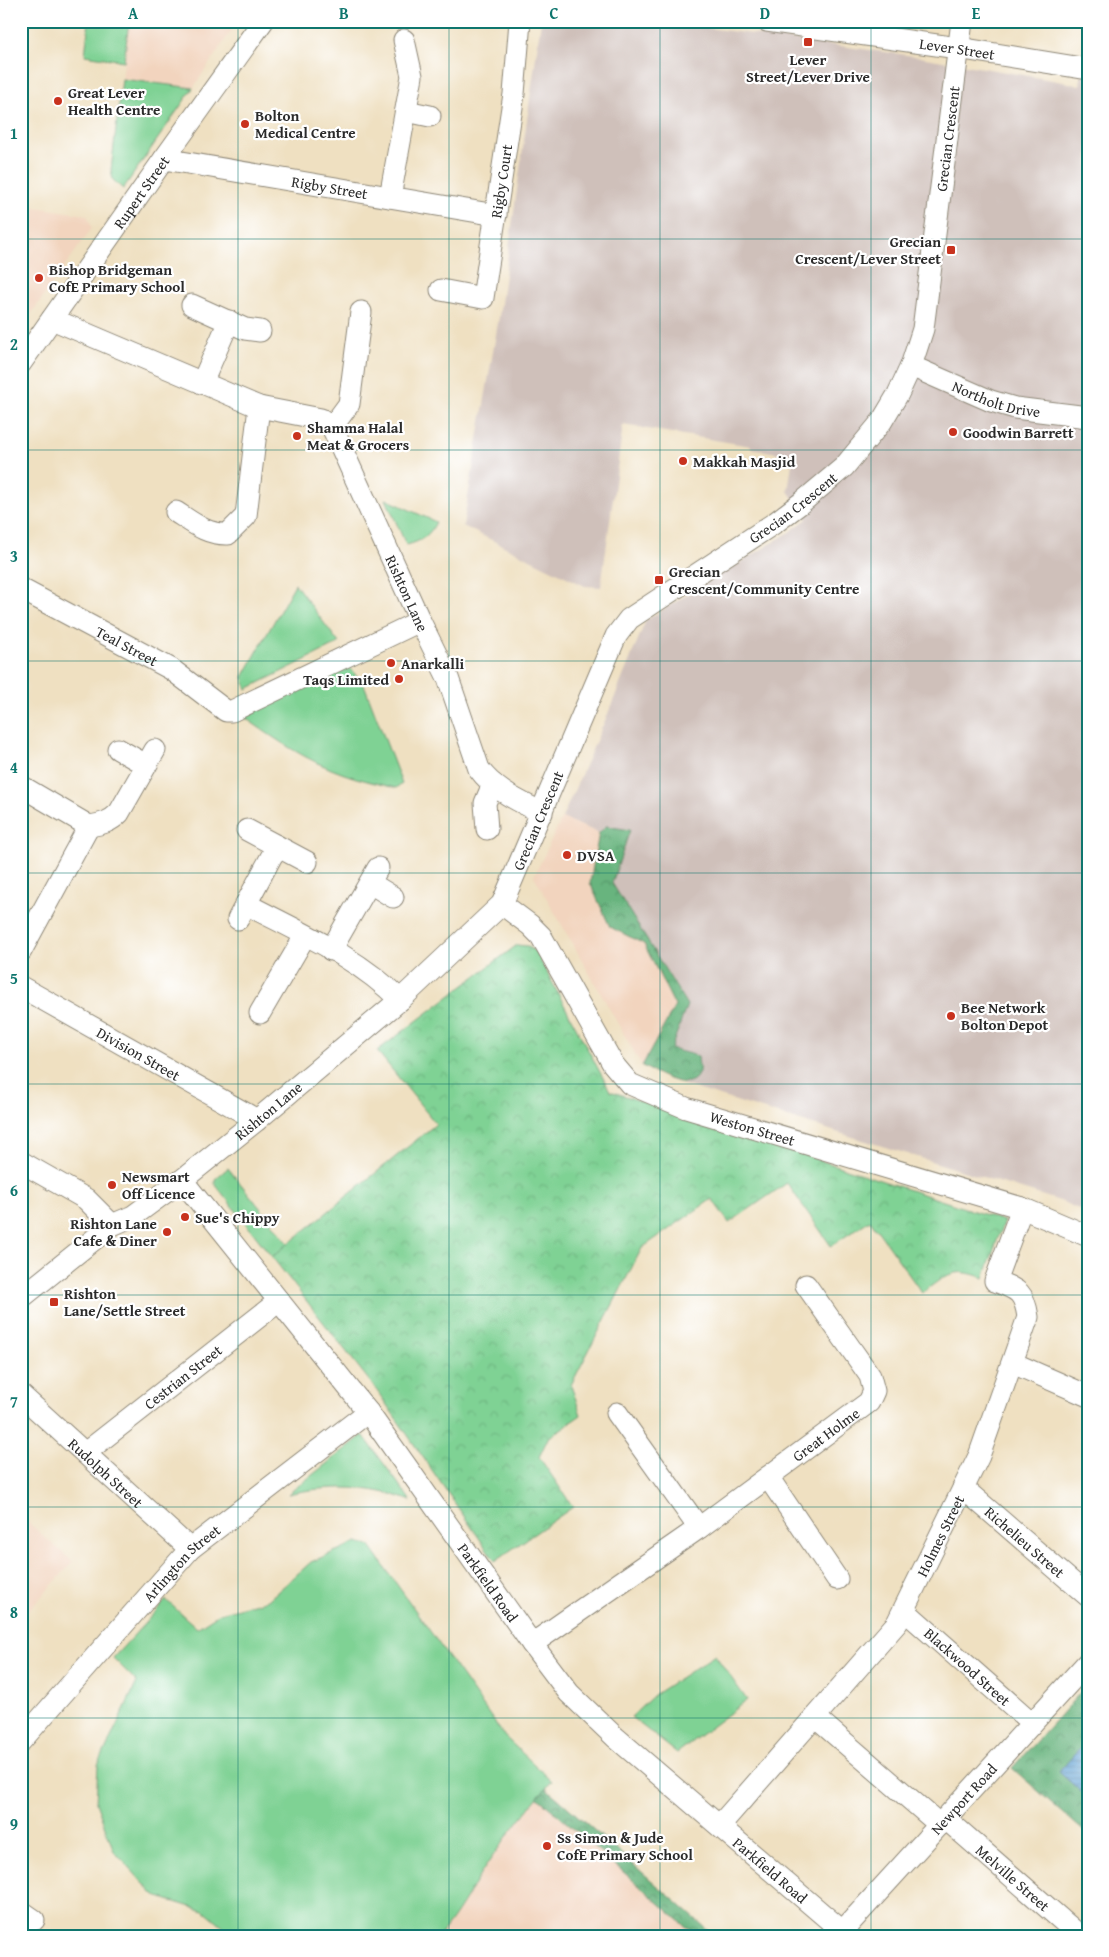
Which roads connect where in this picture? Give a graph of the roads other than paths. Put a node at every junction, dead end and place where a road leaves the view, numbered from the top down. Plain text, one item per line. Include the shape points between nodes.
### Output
1 (263, 21) edge
2 (520, 21) edge
3 (767, 21) edge
4 (962, 21) edge
5 (404, 40) dead end
6 (958, 48) junction
7 (1088, 69) edge
8 (406, 111) junction
9 (430, 116) dead end
10 (164, 159) junction
11 (390, 197) junction
12 (496, 215) junction
13 (441, 290) dead end
14 (192, 305) dead end
15 (361, 312) dead end
16 (52, 319) junction
17 (229, 321) junction
18 (260, 331) dead end
19 (21, 363) edge
20 (911, 366) junction
21 (202, 383) junction
22 (259, 407) junction
23 (1088, 417) edge
24 (332, 427) junction
25 (176, 512) dead end
26 (21, 589) edge
27 (420, 621) junction
28 (118, 749) dead end
29 (492, 784) junction
30 (21, 786) edge
31 (542, 813) junction
32 (90, 826) junction
33 (487, 829) dead end
34 (247, 830) dead end
35 (278, 846) junction
36 (307, 862) dead end
37 (393, 897) dead end
38 (502, 904) junction
39 (306, 936) junction
40 (331, 950) junction
41 (21, 951) edge
42 (21, 987) edge
43 (400, 1000) junction
44 (260, 1013) dead end
45 (257, 1120) junction
46 (21, 1162) edge
47 (182, 1180) junction
48 (1022, 1208) junction
49 (112, 1225) junction
50 (1088, 1236) edge
51 (806, 1285) dead end
52 (21, 1298) edge
53 (279, 1301) junction
54 (1013, 1363) junction
55 (21, 1396) edge
56 (1088, 1396) edge
57 (368, 1412) junction
58 (617, 1413) dead end
59 (85, 1453) junction
60 (768, 1477) junction
61 (963, 1488) junction
62 (698, 1528) junction
63 (190, 1549) junction
64 (837, 1579) dead end
65 (1088, 1596) edge
66 (904, 1610) junction
67 (532, 1644) junction
68 (1088, 1662) edge
69 (815, 1717) junction
70 (1032, 1723) junction
71 (21, 1741) edge
72 (943, 1822) junction
73 (720, 1826) junction
74 (843, 1934) edge
75 (1080, 1936) edge

1 - 10 street, Rupert Street
2 - 12 street, Rigby Court via 514,94
3 - 6 street, Lever Street
4 - 6 street, Grecian Crescent
5 - 8 street via 412,76
6 - 7 street, Lever Street
6 - 20 street, Grecian Crescent via 927,304
8 - 9 street
8 - 11 street
10 - 11 street, Rigby Street
10 - 16 street, Rupert Street
11 - 12 street, Rigby Street
12 - 13 street, Rigby Court via 483,298
14 - 17 street
15 - 24 street via 349,404
16 - 19 street, Rupert Street
16 - 21 street
17 - 18 street via 245,329
17 - 21 street
20 - 23 street, Northolt Drive via 1015,408
20 - 31 street, Grecian Crescent via 882,421 844,467 776,522 622,626
21 - 22 street
22 - 24 street via 320,419
22 - 25 street via 246,516 228,534 216,534
24 - 27 street, Rishton Lane
26 - 27 street, Teal Street via 172,669 226,711 237,710
27 - 29 street, Rishton Lane via 456,699 479,769
28 - 32 street via 150,758 119,813 113,819
29 - 31 street, Rishton Lane
29 - 33 street via 486,803
30 - 32 street
31 - 38 street, Grecian Crescent
32 - 41 street
34 - 35 street
35 - 36 street
35 - 39 street via 242,911
37 - 40 street via 374,876
38 - 43 street, Rishton Lane
38 - 48 street, Weston Street via 541,936 613,1064 639,1089 686,1108
39 - 40 street
39 - 44 street
40 - 43 street via 377,978
42 - 45 street, Division Street
43 - 45 street, Rishton Lane
45 - 47 street, Rishton Lane
46 - 49 street via 86,1199
47 - 49 street, Rishton Lane via 133,1216
47 - 53 street, Parkfield Road
48 - 50 street, Weston Street
48 - 54 street, Holmes Street via 995,1281 1017,1290 1026,1303 1028,1317
49 - 52 street, Rishton Lane
51 - 60 street, Great Holme via 870,1376 874,1391 866,1405
53 - 57 street, Parkfield Road
53 - 59 street, Cestrian Street
54 - 56 street
54 - 61 street, Holmes Street via 979,1456
55 - 59 street, Rudolph Street
57 - 63 street, Arlington Street
57 - 67 street, Parkfield Road
58 - 62 street
59 - 63 street, Rudolph Street
60 - 62 street, Great Holme
60 - 64 street
61 - 65 street, Richelieu Street
61 - 66 street, Holmes Street
62 - 67 street, Great Holme
63 - 71 street, Arlington Street
66 - 69 street, Holmes Street via 897,1623
66 - 70 street, Blackwood Street
67 - 73 street, Parkfield Road via 569,1693 615,1737
68 - 70 street, Newport Road
69 - 72 street, Melville Street
69 - 73 street, Holmes Street
70 - 72 street, Newport Road
72 - 74 street, Newport Road
72 - 75 street, Melville Street
73 - 74 street, Parkfield Road

